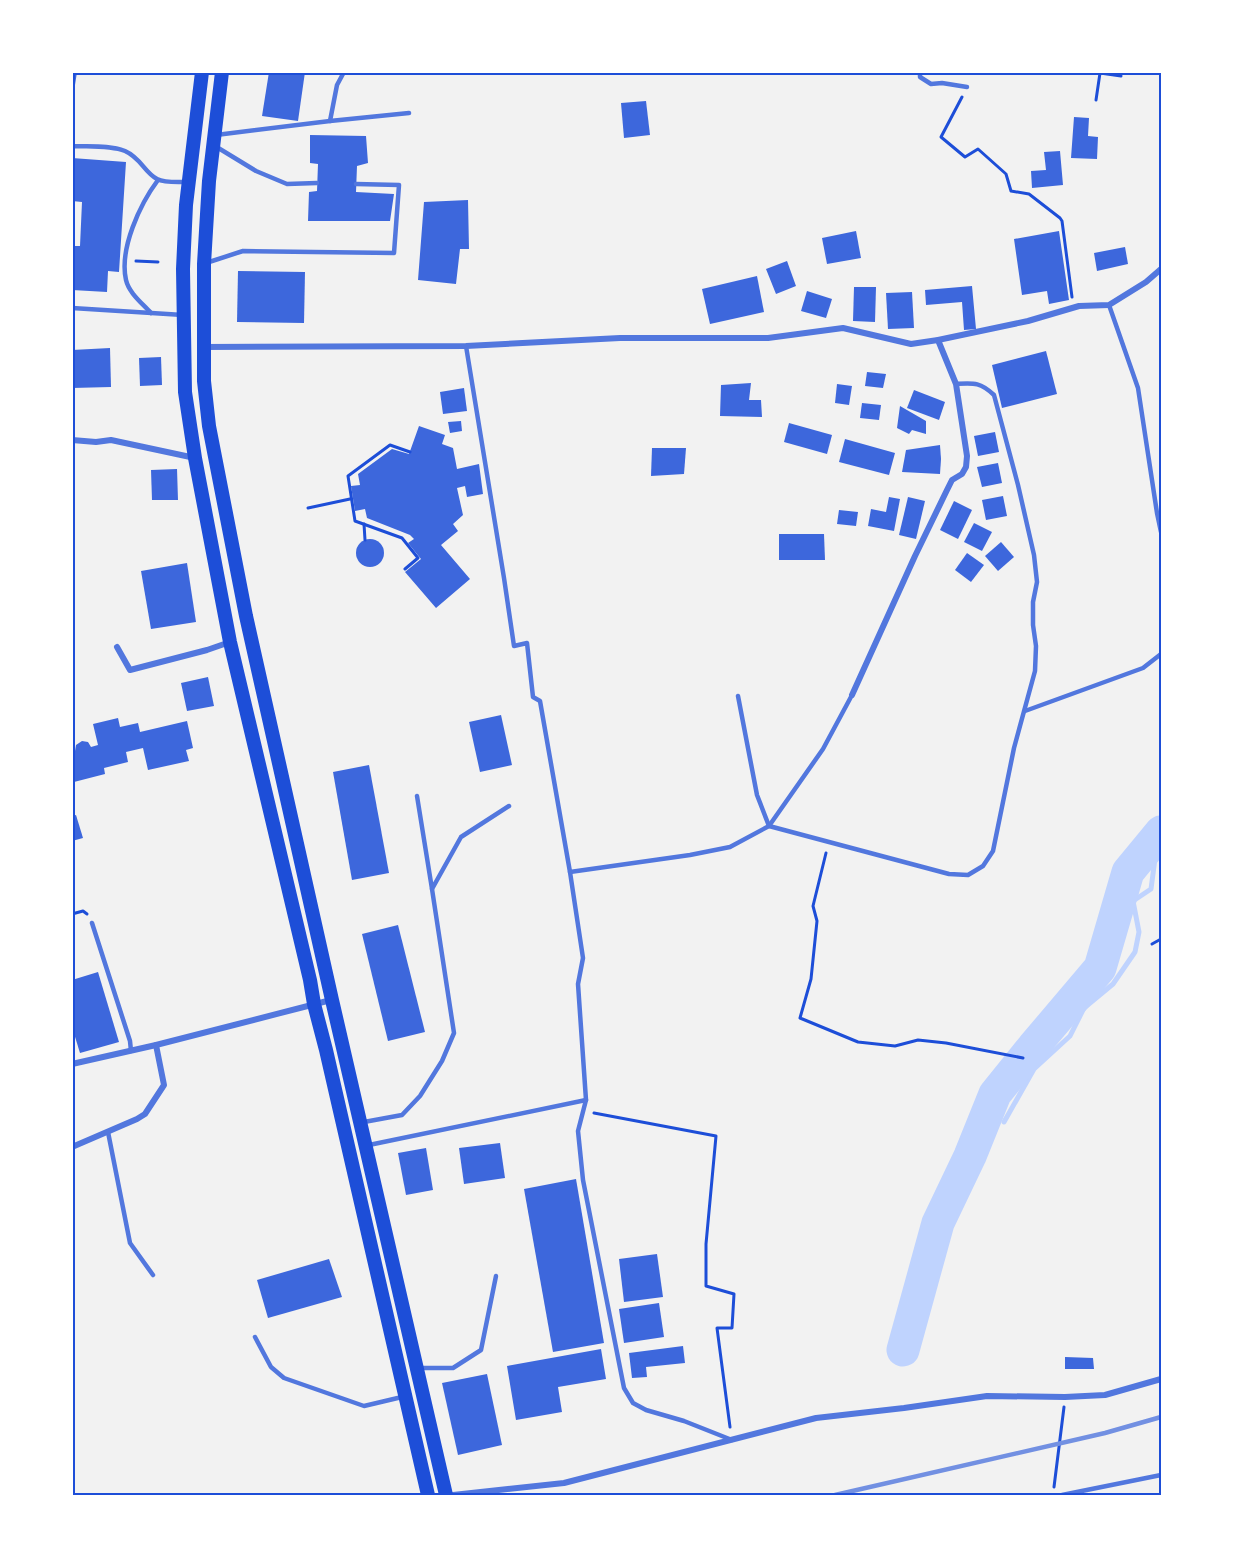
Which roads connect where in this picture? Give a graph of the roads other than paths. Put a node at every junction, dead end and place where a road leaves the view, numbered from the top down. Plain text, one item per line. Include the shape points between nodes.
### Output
1 (202, 72) edge
2 (222, 72) edge
3 (344, 72) edge
4 (920, 72) edge
5 (967, 87) road end
6 (410, 113) dead end
7 (330, 121) junction
8 (213, 140) junction
9 (72, 146) edge
10 (158, 180) junction
11 (188, 182) junction
12 (317, 183) dead end
13 (357, 184) dead end
14 (204, 264) junction
15 (1161, 269) edge
16 (1109, 305) junction
17 (72, 308) edge
18 (151, 313) junction
19 (183, 315) junction
20 (938, 340) junction
21 (466, 346) junction
22 (203, 347) junction
23 (956, 384) junction
24 (72, 440) edge
25 (195, 458) junction
26 (1161, 532) edge
27 (230, 642) junction
28 (117, 647) dead end
29 (1161, 654) edge
30 (852, 694) joint
31 (738, 696) dead end
32 (1025, 711) junction
33 (417, 796) dead end
34 (509, 806) dead end
35 (769, 826) junction
36 (570, 872) junction
37 (432, 889) junction
38 (92, 923) dead end
39 (332, 1000) junction
40 (314, 1004) junction
41 (156, 1046) junction
42 (131, 1051) junction
43 (72, 1064) edge
44 (586, 1100) junction
45 (361, 1123) junction
46 (108, 1132) junction
47 (366, 1145) junction
48 (72, 1148) edge
49 (153, 1275) dead end
50 (496, 1276) dead end
51 (255, 1337) dead end
52 (416, 1368) junction
53 (1161, 1378) edge
54 (405, 1396) junction
55 (732, 1440) junction
56 (1161, 1475) edge
57 (428, 1495) edge
58 (446, 1495) edge
59 (453, 1495) edge
60 (1062, 1495) edge

1 - 11 main road
2 - 8 main road
3 - 7 lane via 337,85
4 - 5 lane via 920,77 931,84
6 - 7 lane
7 - 8 lane
8 - 12 lane via 256,171 287,184
8 - 14 main road
9 - 10 lane via 123,151 137,158
10 - 11 lane
10 - 18 lane via 132,231 125,267 132,293
11 - 19 main road
13 - 14 lane via 399,185 394,253 243,251
14 - 22 main road
15 - 16 street
16 - 20 street via 1079,306
16 - 26 lane via 1138,388
17 - 18 lane
18 - 19 lane
19 - 25 main road via 185,392
20 - 21 street via 911,344 843,328 768,338 651,337
20 - 23 street
21 - 22 street
21 - 36 lane via 514,646 527,642 533,697 540,701
22 - 39 main road via 215,463
23 - 30 street via 966,467 952,480
23 - 32 lane via 975,383 994,395 1034,555 1036,663
24 - 25 street via 111,440
25 - 27 main road
27 - 28 street via 130,670
27 - 40 main road
29 - 32 lane via 1143,668
30 - 35 lane via 823,749
31 - 35 lane via 757,795
32 - 35 lane via 993,851 983,866 968,875 949,874
33 - 37 lane
34 - 37 lane via 461,837
35 - 36 lane via 730,847
36 - 44 lane via 583,958 578,984
37 - 45 lane via 454,1033 420,1096 402,1115
38 - 42 lane
39 - 40 street
39 - 45 main road
40 - 41 street
40 - 54 main road
41 - 42 street
41 - 46 street via 164,1085 145,1114
42 - 43 street
44 - 47 lane
44 - 55 lane via 578,1131 583,1179 624,1388 633,1403 646,1410
45 - 47 main road
46 - 48 street
46 - 49 lane via 130,1243
47 - 52 main road
50 - 52 lane via 481,1350 453,1368
51 - 54 lane via 271,1367 284,1378 364,1406
52 - 58 main road
53 - 55 street via 1106,1395 987,1396 816,1418
54 - 57 main road
55 - 59 street via 564,1483
56 - 60 lane

